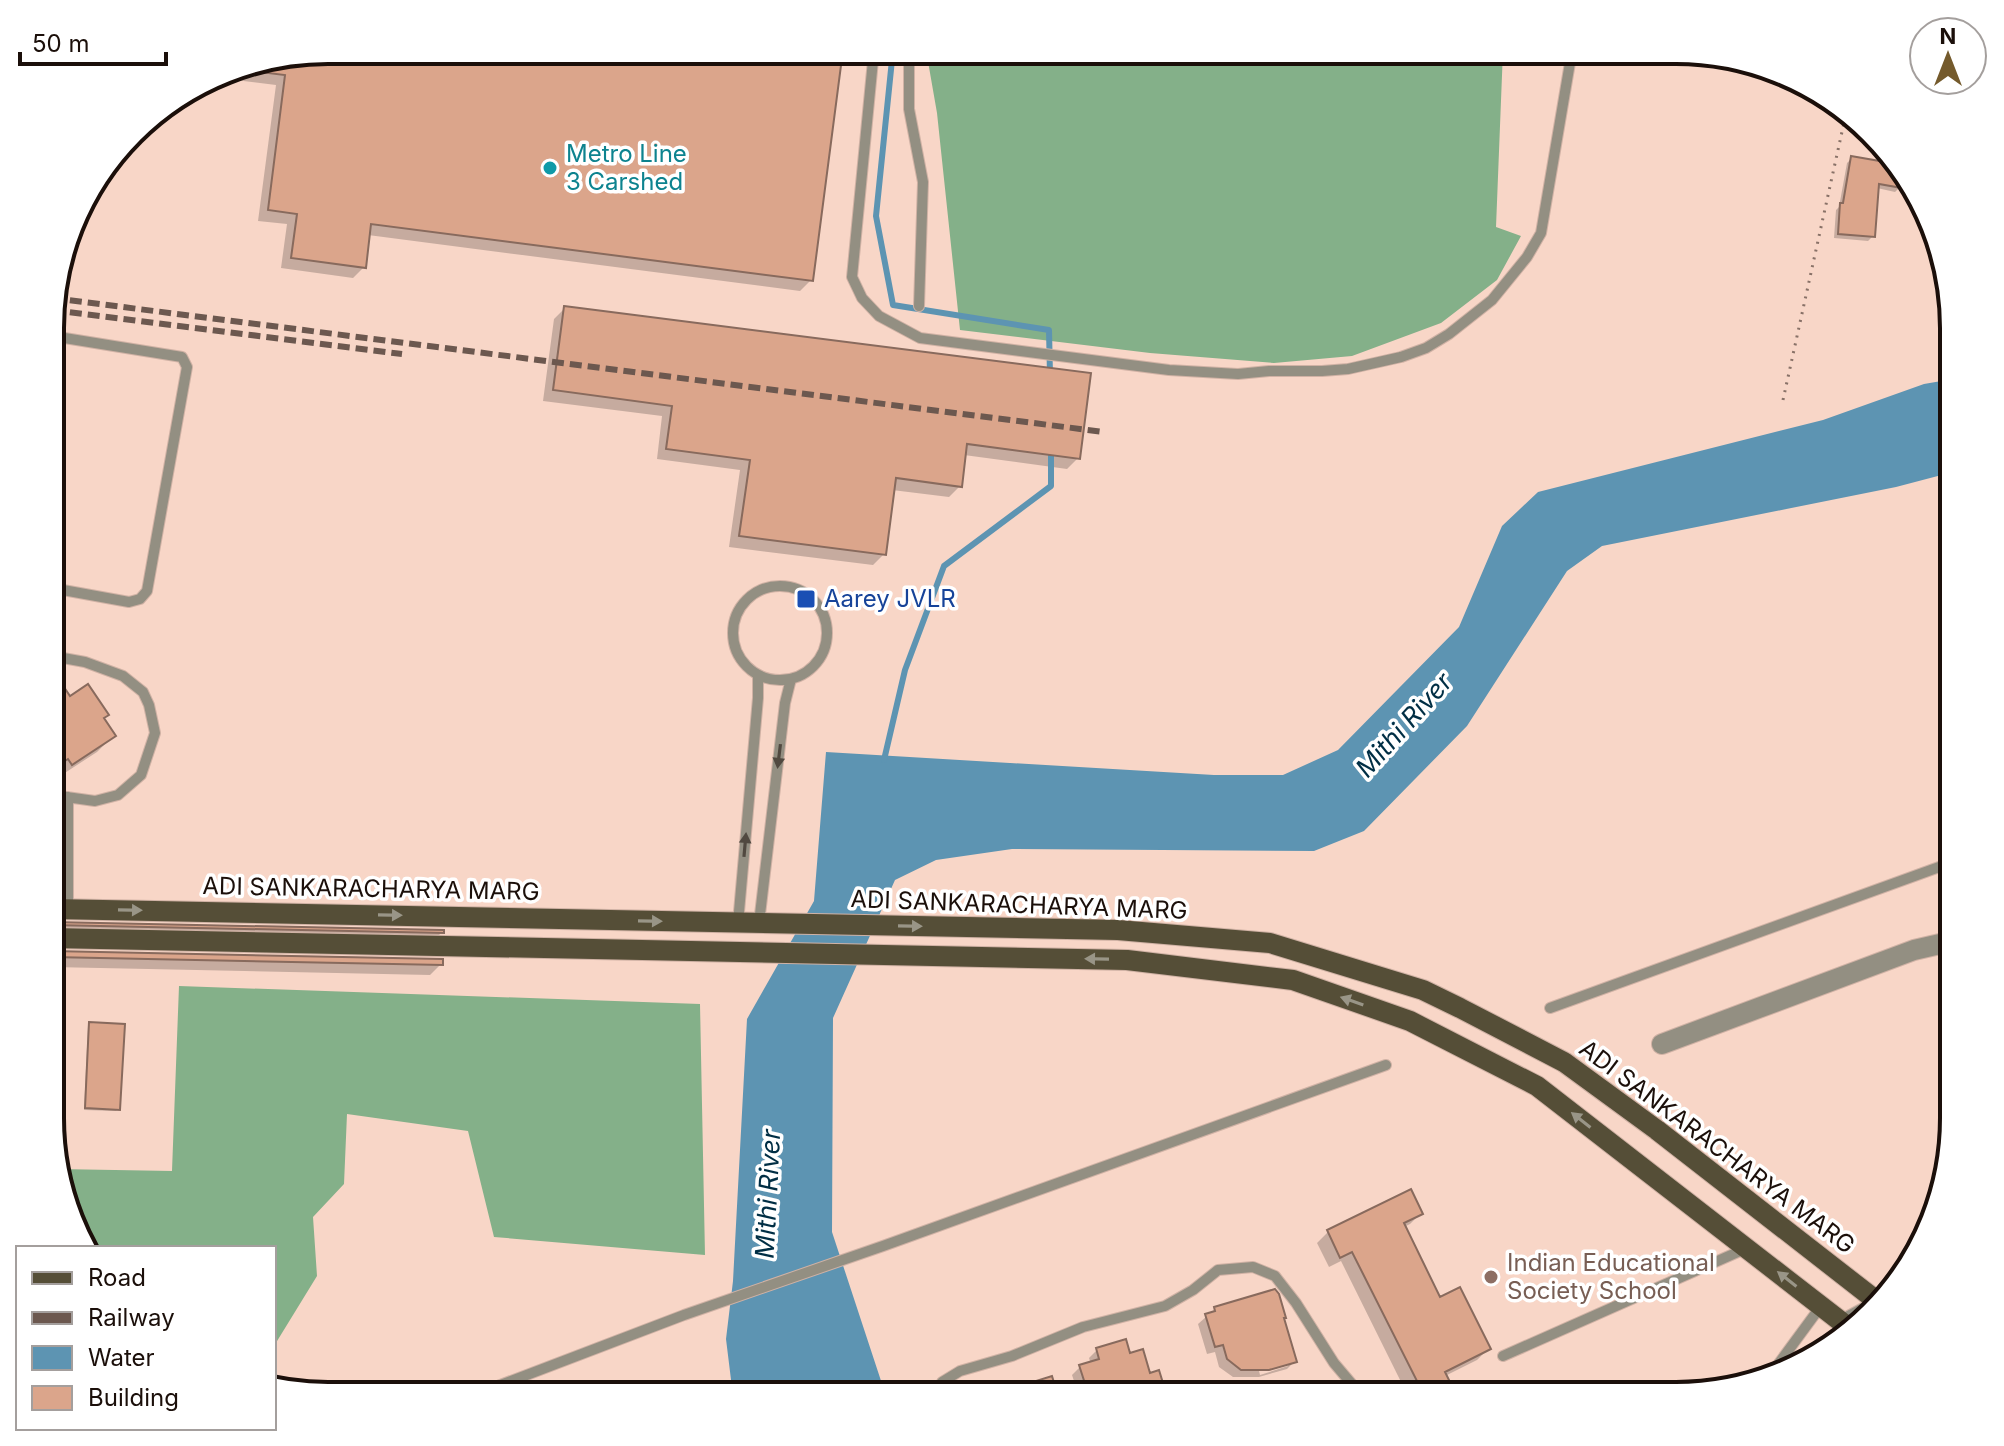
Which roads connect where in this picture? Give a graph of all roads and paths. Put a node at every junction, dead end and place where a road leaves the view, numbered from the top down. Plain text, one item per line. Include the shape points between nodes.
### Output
1 (873, 65) edge
2 (909, 65) edge
3 (1570, 65) edge
4 (1844, 124) edge
5 (919, 306) dead end
6 (64, 338) edge
7 (1783, 400) dead end
8 (64, 590) edge
9 (64, 658) edge
10 (758, 675) junction
11 (791, 679) junction
12 (65, 797) edge
13 (68, 797) junction
14 (65, 844) edge
15 (1939, 867) edge
16 (65, 909) edge
17 (738, 923) junction
18 (759, 923) junction
19 (65, 938) edge
20 (1939, 944) edge
21 (1550, 1008) dead end
22 (1662, 1044) dead end
23 (1386, 1065) dead end
24 (1747, 1248) junction
25 (1871, 1296) edge
26 (1821, 1306) junction
27 (1843, 1323) edge
28 (1503, 1356) dead end
29 (1781, 1360) edge
30 (510, 1381) edge
31 (943, 1381) edge
32 (1350, 1382) edge

1 - 3 lane via 852,277 879,316 920,338 1238,374 1348,369 1388,361 1438,341 1492,300 1541,233
2 - 5 lane via 909,109 923,182
4 - 7 path
6 - 8 lane via 182,357 187,367 147,591 129,602
9 - 13 lane via 123,676 143,692 155,733 141,775 118,795 95,801
10 - 11 lane
10 - 11 lane via 741,660 733,627 749,598 792,588 812,599 827,628 818,660
17 -> 10 lane
11 -> 18 lane
12 - 13 lane
13 - 14 lane
15 - 21 lane
16 -> 17 main road, ADI SANKARACHARYA MARG
17 - 18 main road, ADI SANKARACHARYA MARG
18 -> 25 main road, ADI SANKARACHARYA MARG via 1118,930 1270,943 1423,990 1564,1062
24 -> 19 main road via 1537,1086 1410,1021 1293,980 1127,960
20 - 22 street
23 - 30 lane
26 -> 24 main road
24 - 28 lane
26 - 27 main road
26 - 29 lane
31 - 32 lane via 1083,1327 1165,1306 1218,1270 1253,1267 1275,1276

